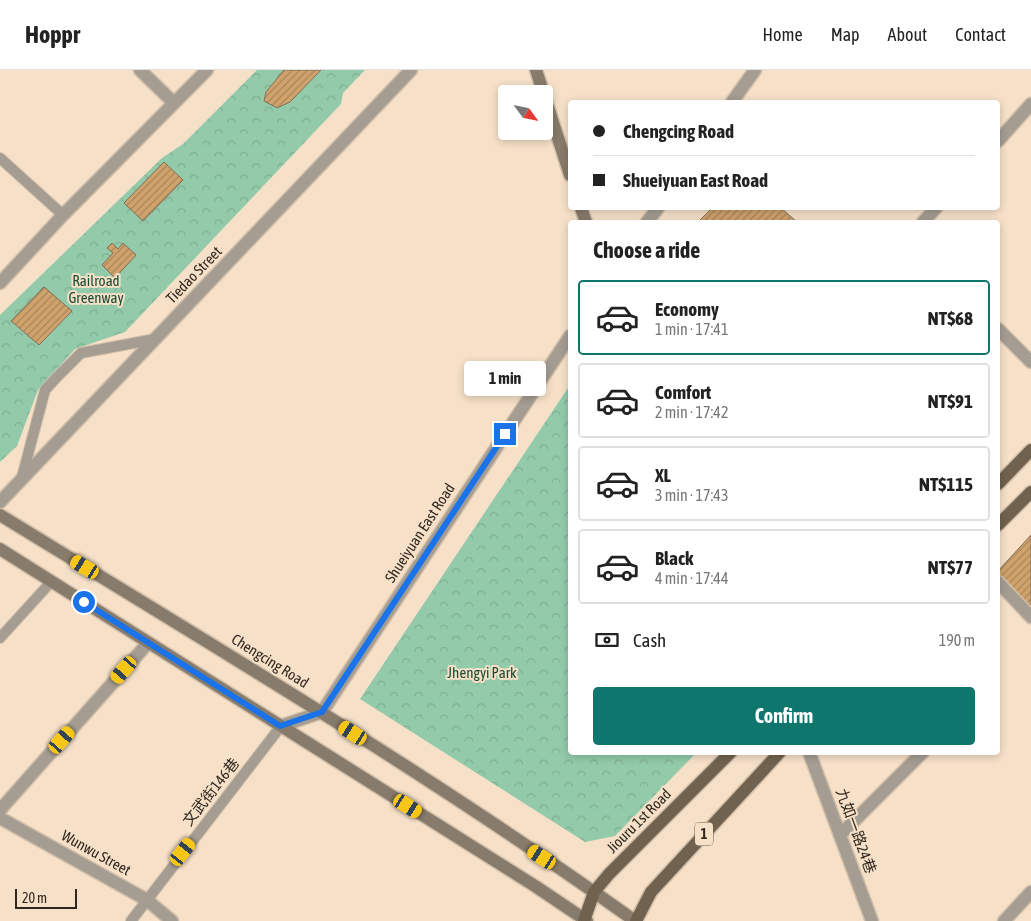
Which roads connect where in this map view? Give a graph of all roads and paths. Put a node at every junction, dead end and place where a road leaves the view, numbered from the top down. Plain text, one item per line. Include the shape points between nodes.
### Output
1 (140, 70) edge
2 (207, 70) edge
3 (411, 70) edge
4 (536, 70) edge
5 (755, 70) edge
6 (733, 100) edge
7 (174, 103) junction
8 (1031, 104) edge
9 (1000, 138) edge
10 (0, 158) edge
11 (568, 169) edge
12 (656, 210) edge
13 (934, 210) edge
14 (63, 215) junction
15 (649, 220) edge
16 (925, 220) edge
17 (0, 283) edge
18 (1000, 331) edge
19 (155, 339) junction
20 (568, 339) edge
21 (1031, 362) edge
22 (1031, 450) edge
23 (22, 478) junction
24 (1000, 482) edge
25 (1031, 492) edge
26 (0, 502) edge
27 (0, 515) edge
28 (1000, 523) edge
29 (0, 549) edge
30 (51, 582) junction
31 (1000, 584) edge
32 (1031, 617) edge
33 (0, 638) edge
34 (148, 643) junction
35 (322, 712) junction
36 (280, 726) junction
37 (728, 755) edge
38 (777, 755) edge
39 (810, 755) edge
40 (920, 755) edge
41 (0, 810) edge
42 (0, 818) edge
43 (840, 835) junction
44 (594, 892) junction
45 (1031, 892) edge
46 (147, 900) junction
47 (585, 920) edge
48 (131, 921) edge
49 (172, 921) edge
50 (636, 921) edge
51 (872, 921) edge
52 (1004, 921) edge

1 - 7 street
2 - 7 street
3 - 19 street, Tiedao Street
4 - 11 main road
5 - 6 street
7 - 14 street
8 - 9 street
10 - 14 lane
12 - 15 street
13 - 16 street
14 - 17 street
18 - 21 street
19 - 23 street, Tiedao Street
19 - 23 lane via 81,353 51,383 45,390
20 - 35 street, Shueiyuan East Road
22 - 24 main road
23 - 26 street, Tiedao Street
25 - 28 main road
27 - 35 main road, Chengcing Road
29 - 30 main road
30 - 33 lane
30 - 34 main road
31 - 32 street
34 - 36 main road
34 - 41 street
35 - 36 street
35 - 44 main road, Chengcing Road
36 - 46 lane, 文武街146巷
36 - 47 main road
37 - 44 main road, Jiouru 1st Road
38 - 50 main road, 1 via 651,892
39 - 43 street, 九如一路24巷
40 - 43 street
42 - 46 street, Wunwu Street
43 - 51 street, 九如一路24巷
44 - 47 main road, Jiouru 1st Road
44 - 50 main road, Chengcing Road
45 - 52 street
46 - 48 lane, 文武街146巷
46 - 49 street, Wunwu Street

